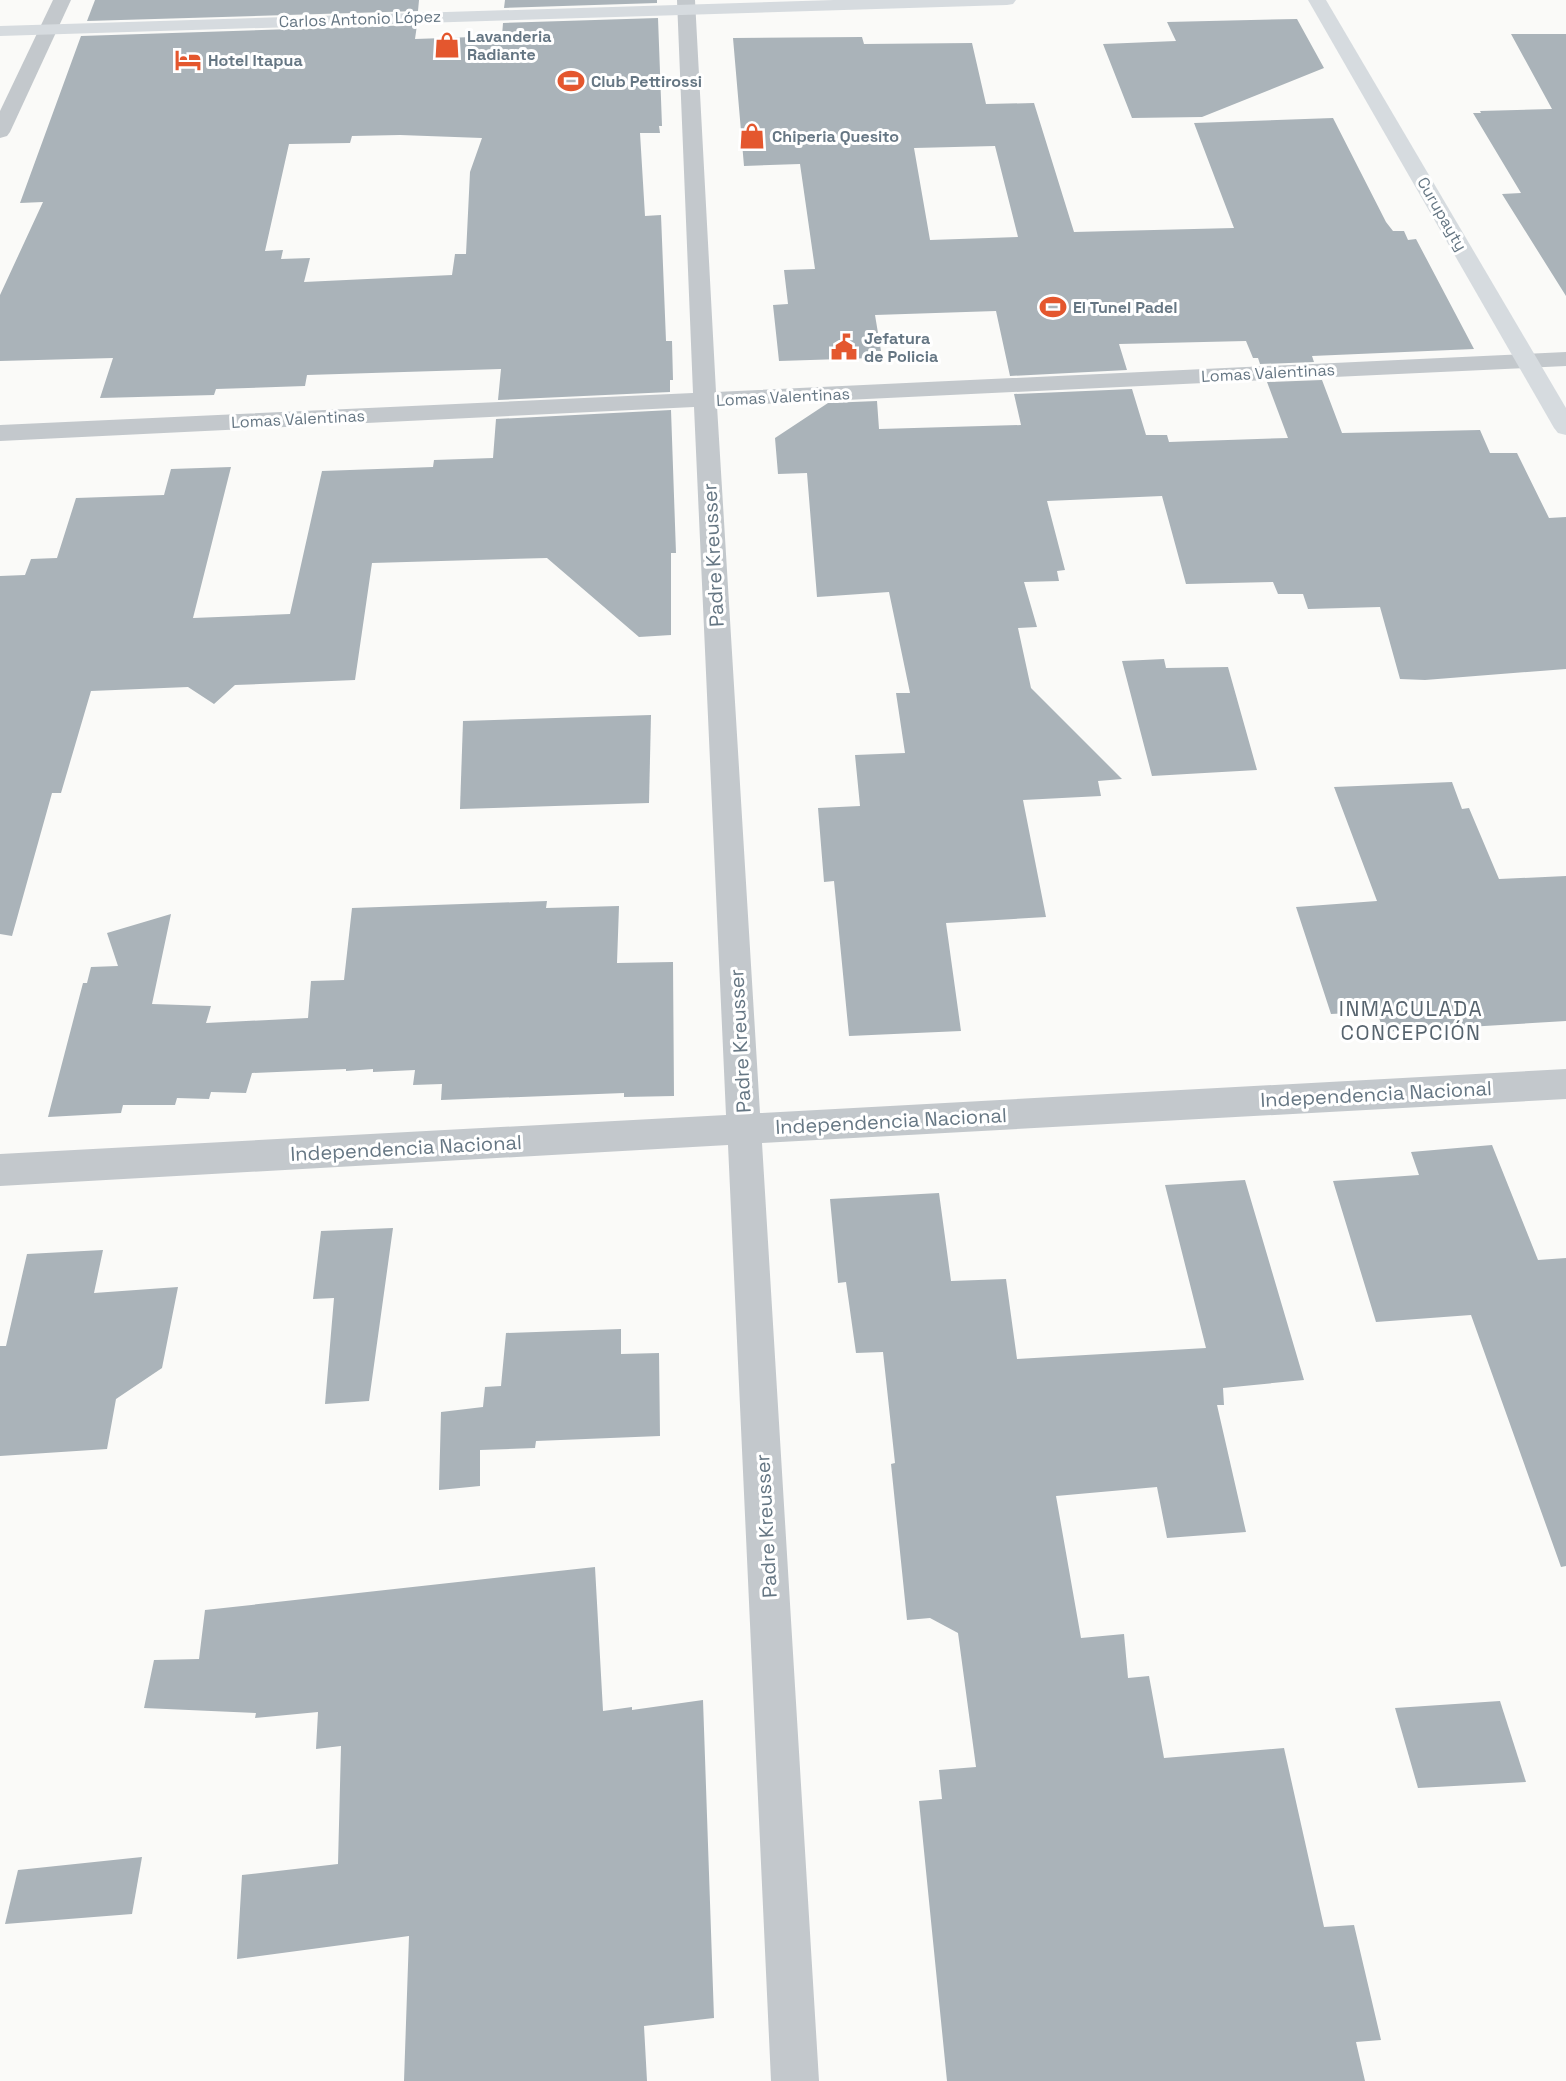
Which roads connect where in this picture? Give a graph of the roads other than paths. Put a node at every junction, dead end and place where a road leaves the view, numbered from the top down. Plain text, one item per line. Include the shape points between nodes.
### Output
1 (62, 0) edge
2 (1007, 0) edge
3 (1317, 0) edge
4 (686, 4) edge
5 (48, 29) junction
6 (0, 31) edge
7 (0, 132) edge
8 (1566, 359) edge
9 (1527, 361) junction
10 (705, 401) junction
11 (1566, 428) edge
12 (0, 433) edge
13 (1566, 1084) edge
14 (745, 1129) junction
15 (0, 1170) edge
16 (795, 2081) edge

1 - 5 street
2 - 4 main road, Carlos Antonio López
3 - 9 main road, Curupayty
4 - 5 main road, Carlos Antonio López
4 - 10 street, Padre Kreusser
5 - 6 main road, Carlos Antonio López
5 - 7 street
8 - 9 street, Lomas Valentinas
9 - 10 street, Lomas Valentinas
9 - 11 main road, Curupayty
10 - 12 street, Lomas Valentinas
10 - 14 street, Padre Kreusser
13 - 14 street, Independencia Nacional
14 - 15 street, Independencia Nacional
14 - 16 street, Padre Kreusser

